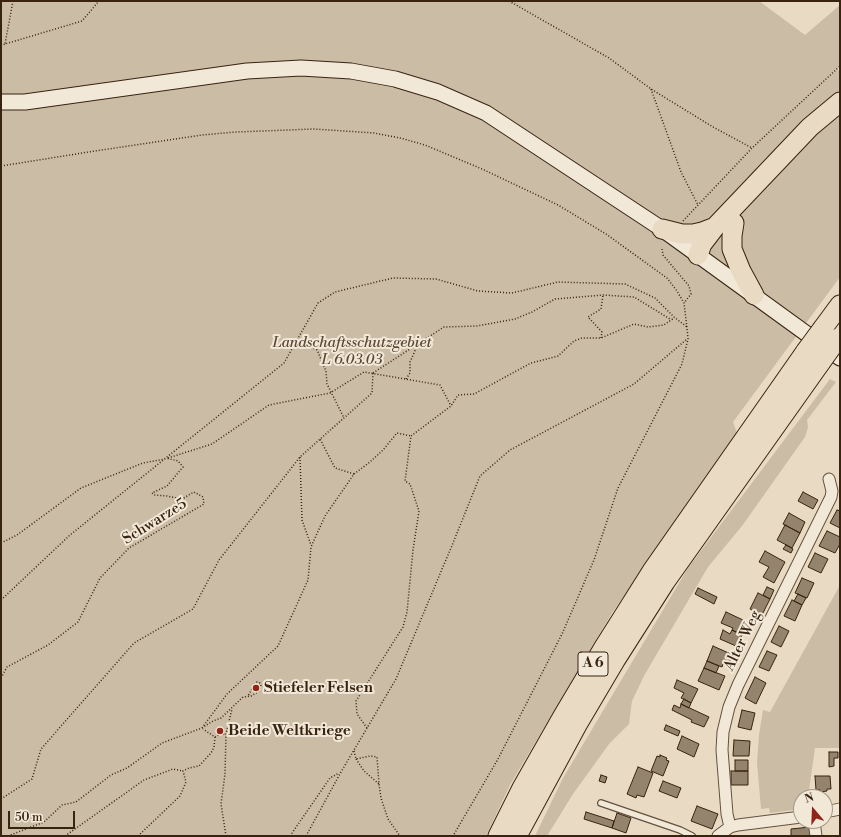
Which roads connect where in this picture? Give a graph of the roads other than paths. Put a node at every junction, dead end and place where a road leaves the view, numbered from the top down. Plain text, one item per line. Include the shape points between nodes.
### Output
1 (1, 102) edge
2 (840, 102) edge
3 (840, 109) edge
4 (734, 223) junction
5 (715, 226) junction
6 (662, 229) junction
7 (698, 255) junction
8 (754, 295) junction
9 (840, 305) edge
10 (835, 334) edge
11 (813, 357) junction
12 (840, 358) edge
13 (829, 479) dead end
14 (602, 803) dead end
15 (793, 818) edge
16 (730, 827) junction
17 (498, 836) edge
18 (517, 836) edge
19 (692, 836) edge
20 (718, 836) edge

1 - 6 main road via 26,102 247,71 301,68 350,71 395,79 438,92 486,112
2 - 5 highway via 810,127
3 - 4 highway via 750,201
4 - 7 highway via 714,247
4 - 8 highway via 732,249
5 - 6 highway via 702,232 687,234
5 - 7 highway via 702,244
6 - 7 main road
7 - 8 main road
8 - 12 main road
9 - 10 highway, A 6
10 - 11 highway, A 6, bridge
11 - 17 highway, A 6 via 666,552 559,722
11 - 18 highway, A 6 via 616,659
13 - 16 street, Alter Weg via 831,496 729,707 722,750
14 - 19 lane
15 - 16 street
16 - 20 street

